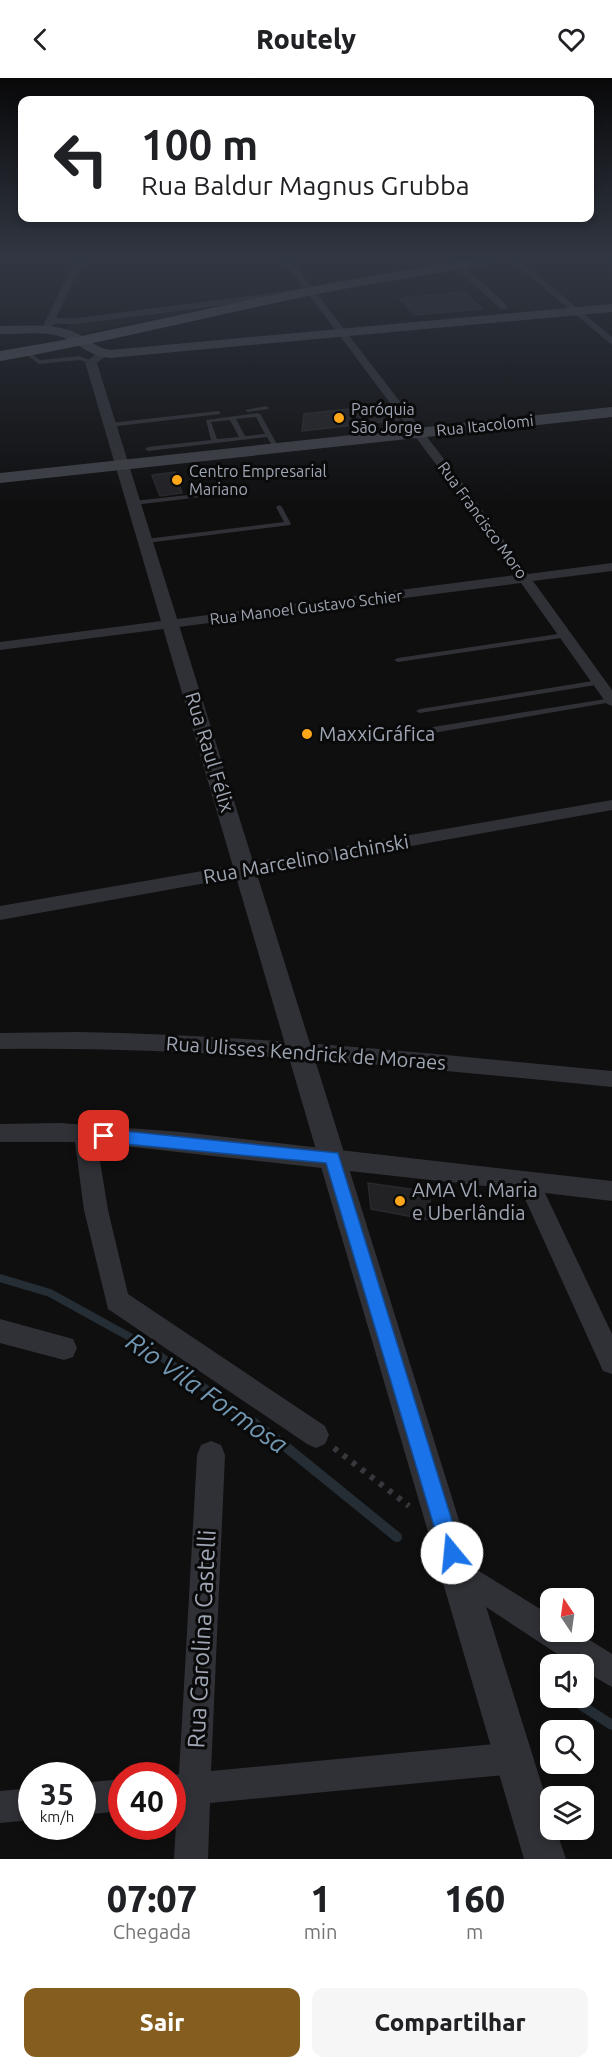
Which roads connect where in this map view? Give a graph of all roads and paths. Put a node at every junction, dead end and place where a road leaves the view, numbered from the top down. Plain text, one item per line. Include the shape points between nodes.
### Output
1 (52, 339) edge
2 (76, 339) edge
3 (88, 339) edge
4 (276, 339) edge
5 (348, 339) edge
6 (79, 341) junction
7 (58, 346) junction
8 (30, 355) junction
9 (0, 356) edge
10 (97, 358) junction
11 (0, 361) edge
12 (266, 408) dead end
13 (612, 412) edge
14 (232, 418) junction
15 (110, 424) junction
16 (419, 433) junction
17 (243, 438) junction
18 (215, 441) junction
19 (272, 441) junction
20 (148, 449) dead end
21 (123, 465) junction
22 (0, 478) edge
23 (224, 493) dead end
24 (134, 503) junction
25 (279, 507) dead end
26 (146, 541) junction
27 (612, 567) edge
28 (525, 579) junction
29 (171, 624) junction
30 (565, 635) junction
31 (0, 646) edge
32 (398, 660) dead end
33 (599, 682) junction
34 (612, 700) edge
35 (420, 711) dead end
36 (433, 730) dead end
37 (612, 806) edge
38 (245, 870) junction
39 (0, 913) edge
40 (0, 1041) edge
41 (300, 1050) junction
42 (612, 1079) edge
43 (0, 1134) edge
44 (85, 1134) junction
45 (332, 1157) junction
46 (528, 1180) junction
47 (612, 1191) edge
48 (0, 1331) edge
49 (64, 1348) dead end
50 (612, 1362) edge
51 (316, 1435) joint
52 (212, 1455) dead end
53 (447, 1535) junction
54 (458, 1572) junction
55 (612, 1672) edge
56 (514, 1758) junction
57 (185, 1762) edge
58 (186, 1790) edge
59 (18, 1805) edge
60 (0, 1807) edge
61 (186, 1816) edge
62 (191, 1859) edge
63 (544, 1859) edge

1 - 7 main road
2 - 6 main road
3 - 6 main road
4 - 10 main road
5 - 16 street, Rua Francisco Moro
6 - 7 main road
6 - 10 main road
7 - 8 main road
7 - 9 main road
8 - 10 lane via 39,362
8 - 11 main road
10 - 15 street, Rua Raul Félix
12 - 15 lane
13 - 16 main road, Rua Itacolomi
14 - 17 lane
14 - 18 lane via 208,421
14 - 19 lane via 258,415
15 - 21 street, Rua Raul Félix
16 - 19 main road, Rua Itacolomi
16 - 28 street, Rua Francisco Moro
17 - 18 lane
17 - 19 lane
18 - 20 lane
19 - 21 main road, Rua Itacolomi
21 - 22 main road, Rua Itacolomi
21 - 24 street, Rua Raul Félix
23 - 24 lane
24 - 26 street, Rua Raul Félix
25 - 26 lane via 288,524
26 - 29 street, Rua Raul Félix
27 - 28 street, Rua Manoel Gustavo Schier
28 - 29 street, Rua Manoel Gustavo Schier
28 - 30 street, Rua Francisco Moro
29 - 31 street, Rua Manoel Gustavo Schier
29 - 38 street, Rua Raul Félix
30 - 32 lane
30 - 33 street, Rua Francisco Moro
33 - 34 street, Rua Francisco Moro
33 - 35 lane
34 - 36 lane
37 - 38 street, Rua Marcelino Iachinski
38 - 39 street, Rua Marcelino Iachinski
38 - 41 street, Rua Raul Félix
40 - 41 street, Rua Ulisses Kendrick de Moraes via 116,1040
41 - 42 street, Rua Ulisses Kendrick de Moraes
41 - 45 street, Rua Raul Félix
43 - 44 street
44 - 45 street
44 - 51 street via 98,1220 117,1301
45 - 46 street
45 - 53 street, Rua Raul Félix
46 - 47 street
46 - 50 street
48 - 49 street
51 - 53 path
52 - 57 street, Rua Carolina Castelli
53 - 54 street, Rua Raul Félix
54 - 55 street
54 - 56 street, Rua Raul Félix
56 - 58 street
56 - 63 street, Rua Raul Félix
59 - 60 street
61 - 62 street, Rua Carolina Castelli

